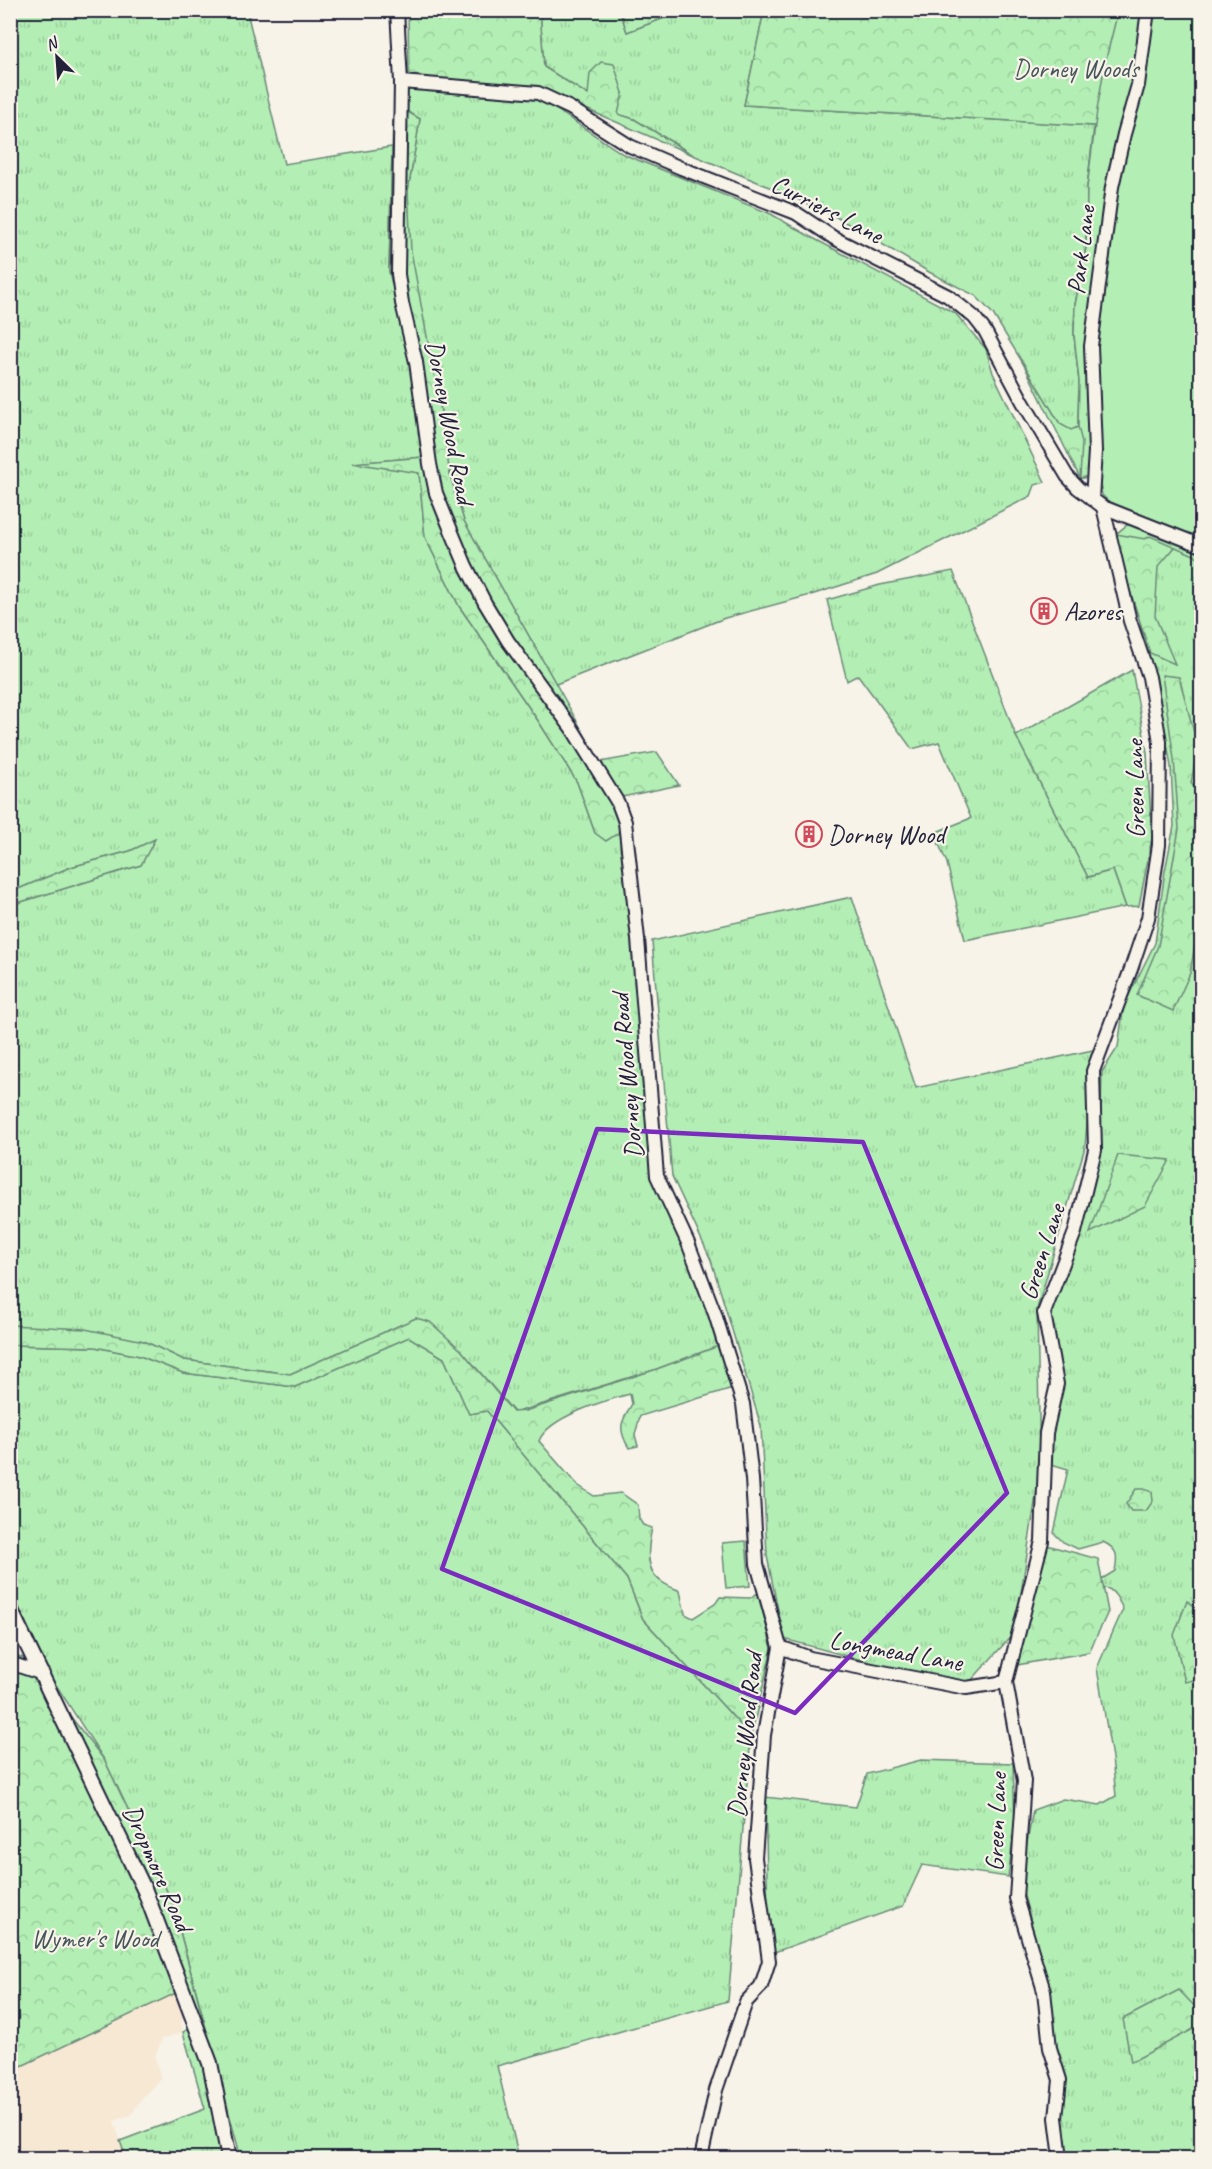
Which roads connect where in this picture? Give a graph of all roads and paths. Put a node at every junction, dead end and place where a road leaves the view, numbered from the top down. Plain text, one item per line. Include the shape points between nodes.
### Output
1 (397, 10) edge
2 (1148, 10) edge
3 (401, 82) junction
4 (1092, 499) junction
5 (1103, 507) junction
6 (1202, 546) edge
7 (10, 1609) edge
8 (780, 1647) junction
9 (10, 1663) edge
10 (43, 1674) junction
11 (1006, 1682) junction
12 (229, 2158) edge
13 (701, 2158) edge
14 (1061, 2158) edge

1 - 3 street, Dorney Wood Road
2 - 4 street, Park Lane via 1138,85 1112,187 1091,346 1095,451
3 - 4 street, Curriers Lane via 538,93 630,146 796,213 834,238 948,296 974,316 1067,476
3 - 8 street, Dorney Wood Road via 398,274 436,493 485,603 573,730 618,802 625,822 657,1176 715,1314 743,1404 757,1564
4 - 5 street, Curriers Lane
5 - 6 street, Curriers Lane
5 - 11 street, Green Lane via 1130,621 1149,677 1160,742 1159,845 1148,918 1093,1071 1093,1160 1075,1232 1044,1313 1057,1384 1046,1433 1042,1541
7 - 10 street, Dropmore Road
8 - 11 street, Longmead Lane via 810,1658 966,1688
8 - 13 street, Dorney Wood Road via 764,1735 755,1858 769,1961 761,1986 746,2002 716,2090
9 - 10 street
10 - 12 street, Dropmore Road via 145,1891 195,2018 210,2063
11 - 14 street, Green Lane via 1024,1781 1016,1898 1044,1990 1050,2048 1060,2080 1056,2118

